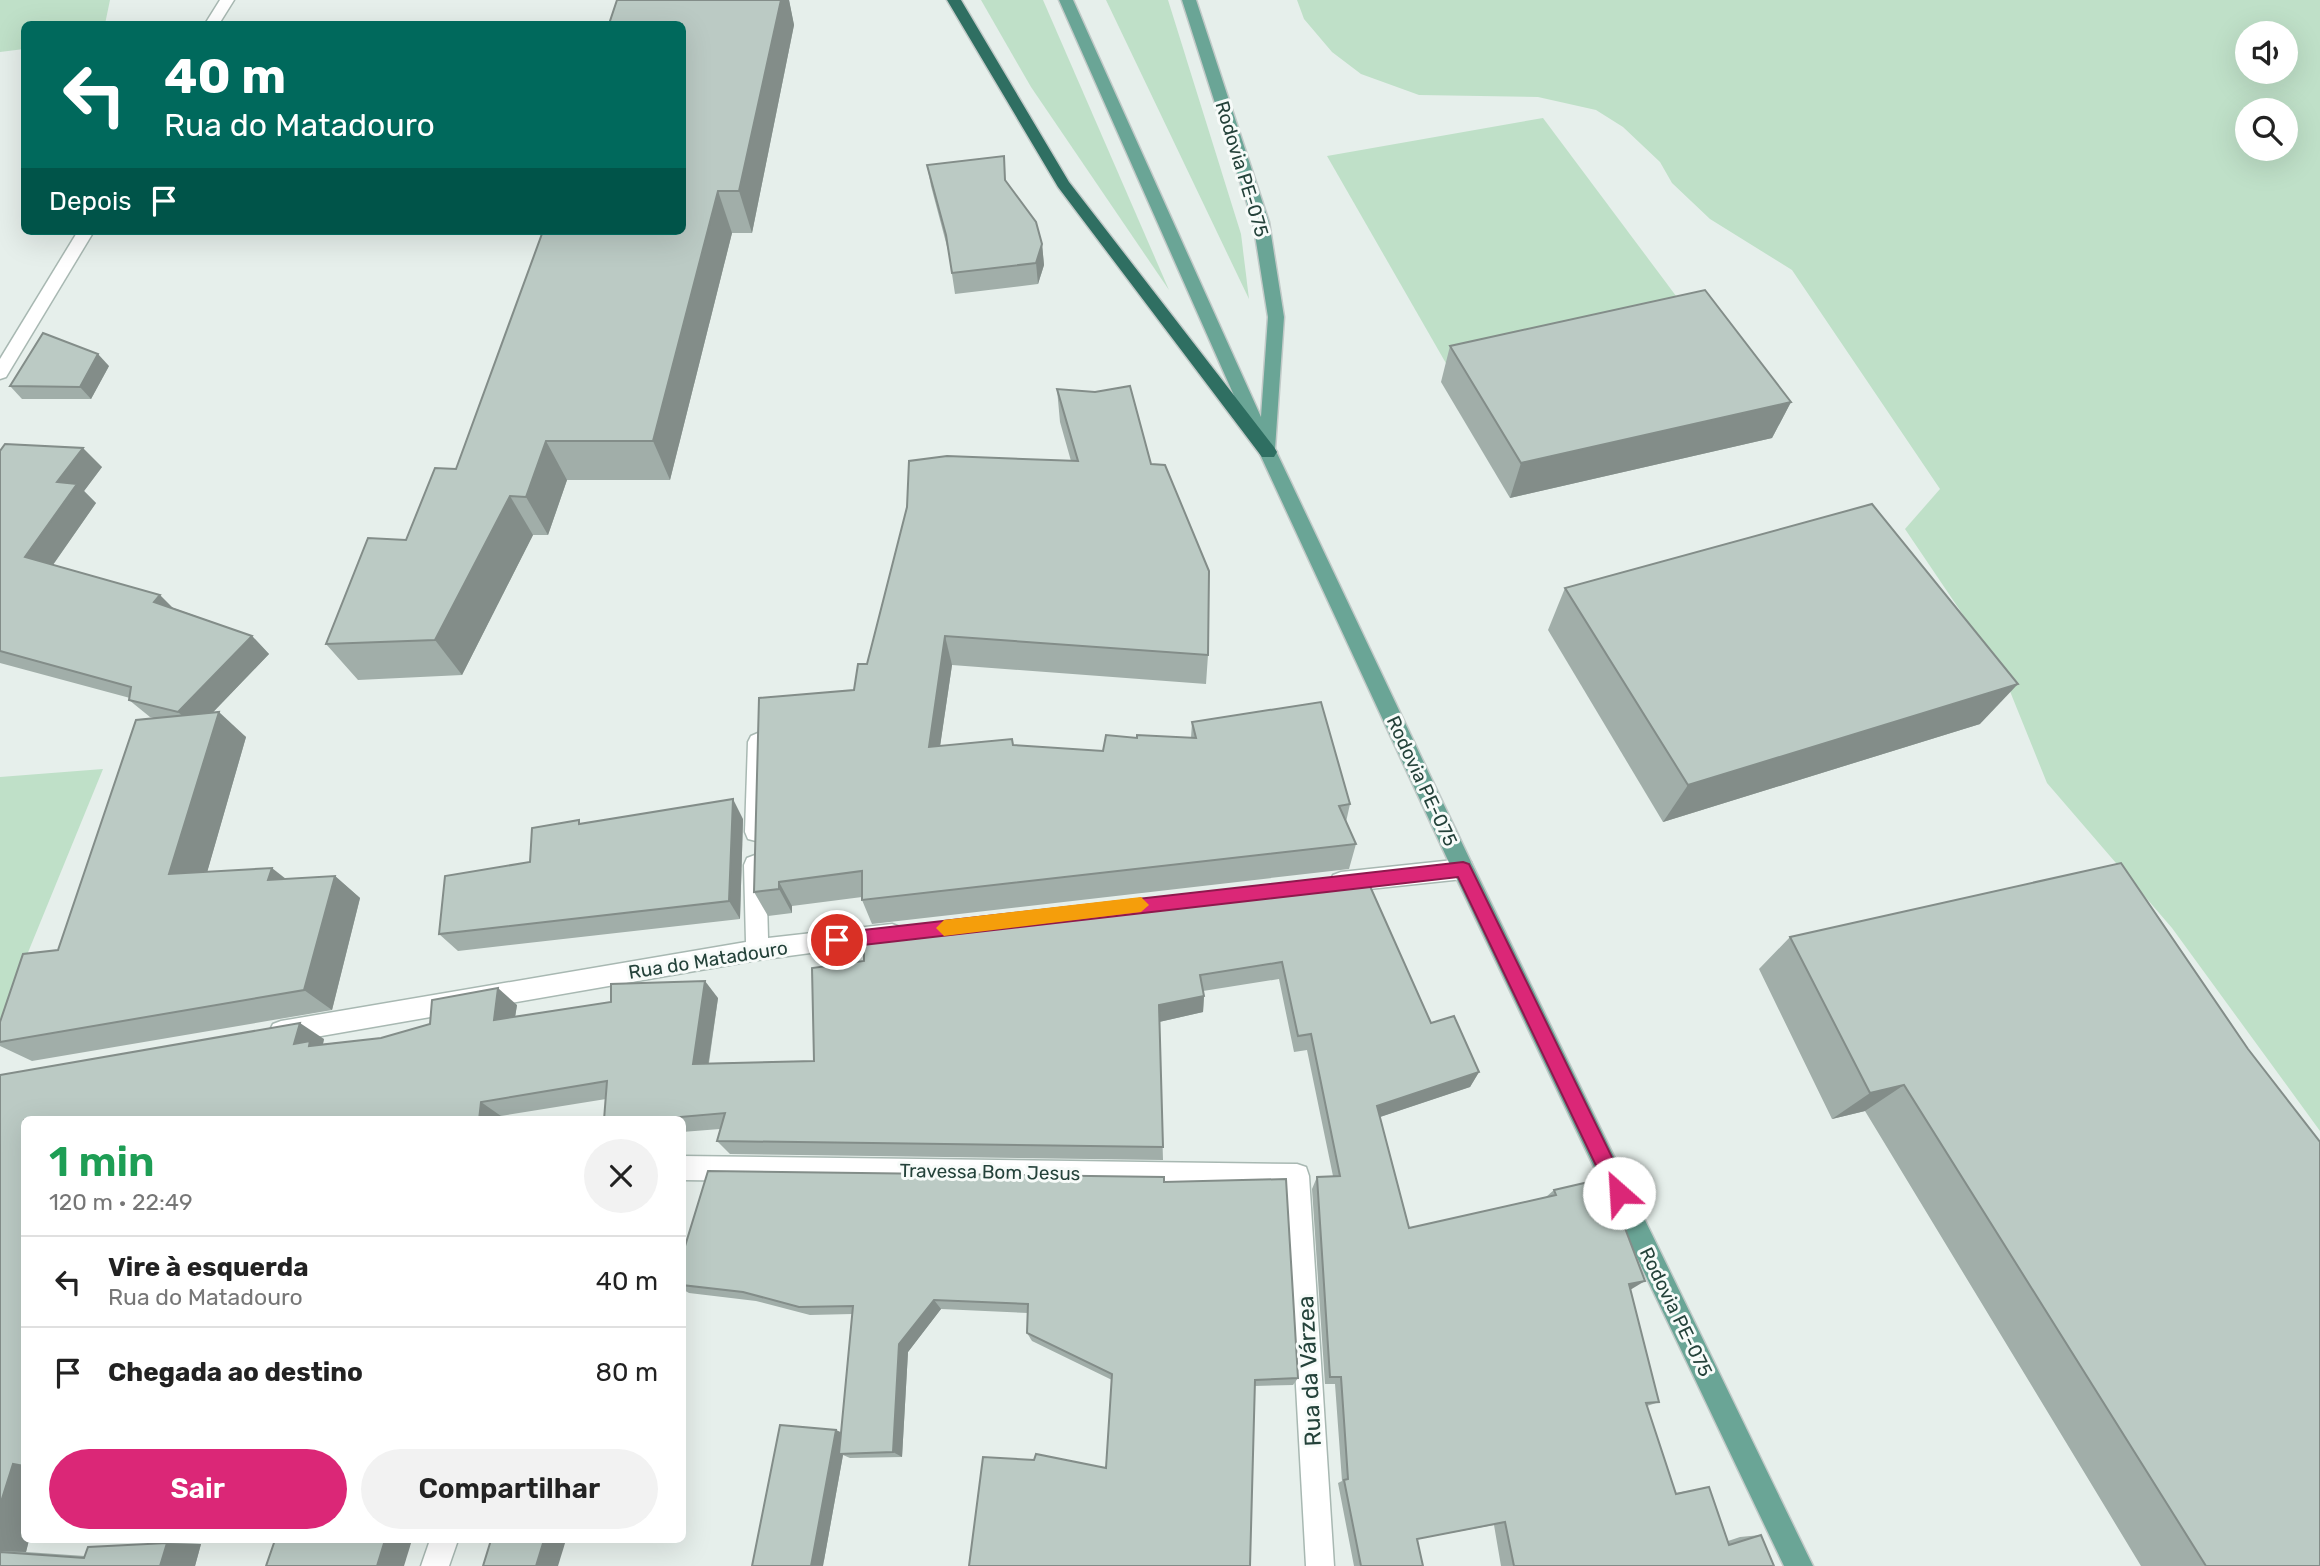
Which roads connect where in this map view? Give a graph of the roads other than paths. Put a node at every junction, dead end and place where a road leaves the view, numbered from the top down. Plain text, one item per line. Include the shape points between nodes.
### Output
1 (227, 0) edge
2 (954, 0) edge
3 (1066, 0) edge
4 (1189, 0) edge
5 (214, 21) edge
6 (84, 235) edge
7 (0, 373) edge
8 (1268, 452) junction
9 (759, 727) edge
10 (1463, 869) junction
11 (1314, 885) edge
12 (921, 930) edge
13 (758, 950) junction
14 (262, 1036) edge
15 (686, 1168) edge
16 (1297, 1175) joint
17 (442, 1543) edge
18 (435, 1566) edge
19 (1321, 1566) edge
20 (1799, 1566) edge

1 - 5 street
2 - 8 highway via 1063,184
3 - 8 main road
4 - 8 main road, Rodovia PE-075 via 1261,222 1276,317
6 - 7 street
8 - 10 main road, Rodovia PE-075
9 - 13 street via 754,918
10 - 11 street
10 - 20 main road, Rodovia PE-075
12 - 13 street, Rua do Matadouro
13 - 14 street, Rua do Matadouro
15 - 16 street, Travessa Bom Jesus
16 - 19 street, Rua da Várzea
17 - 18 street

